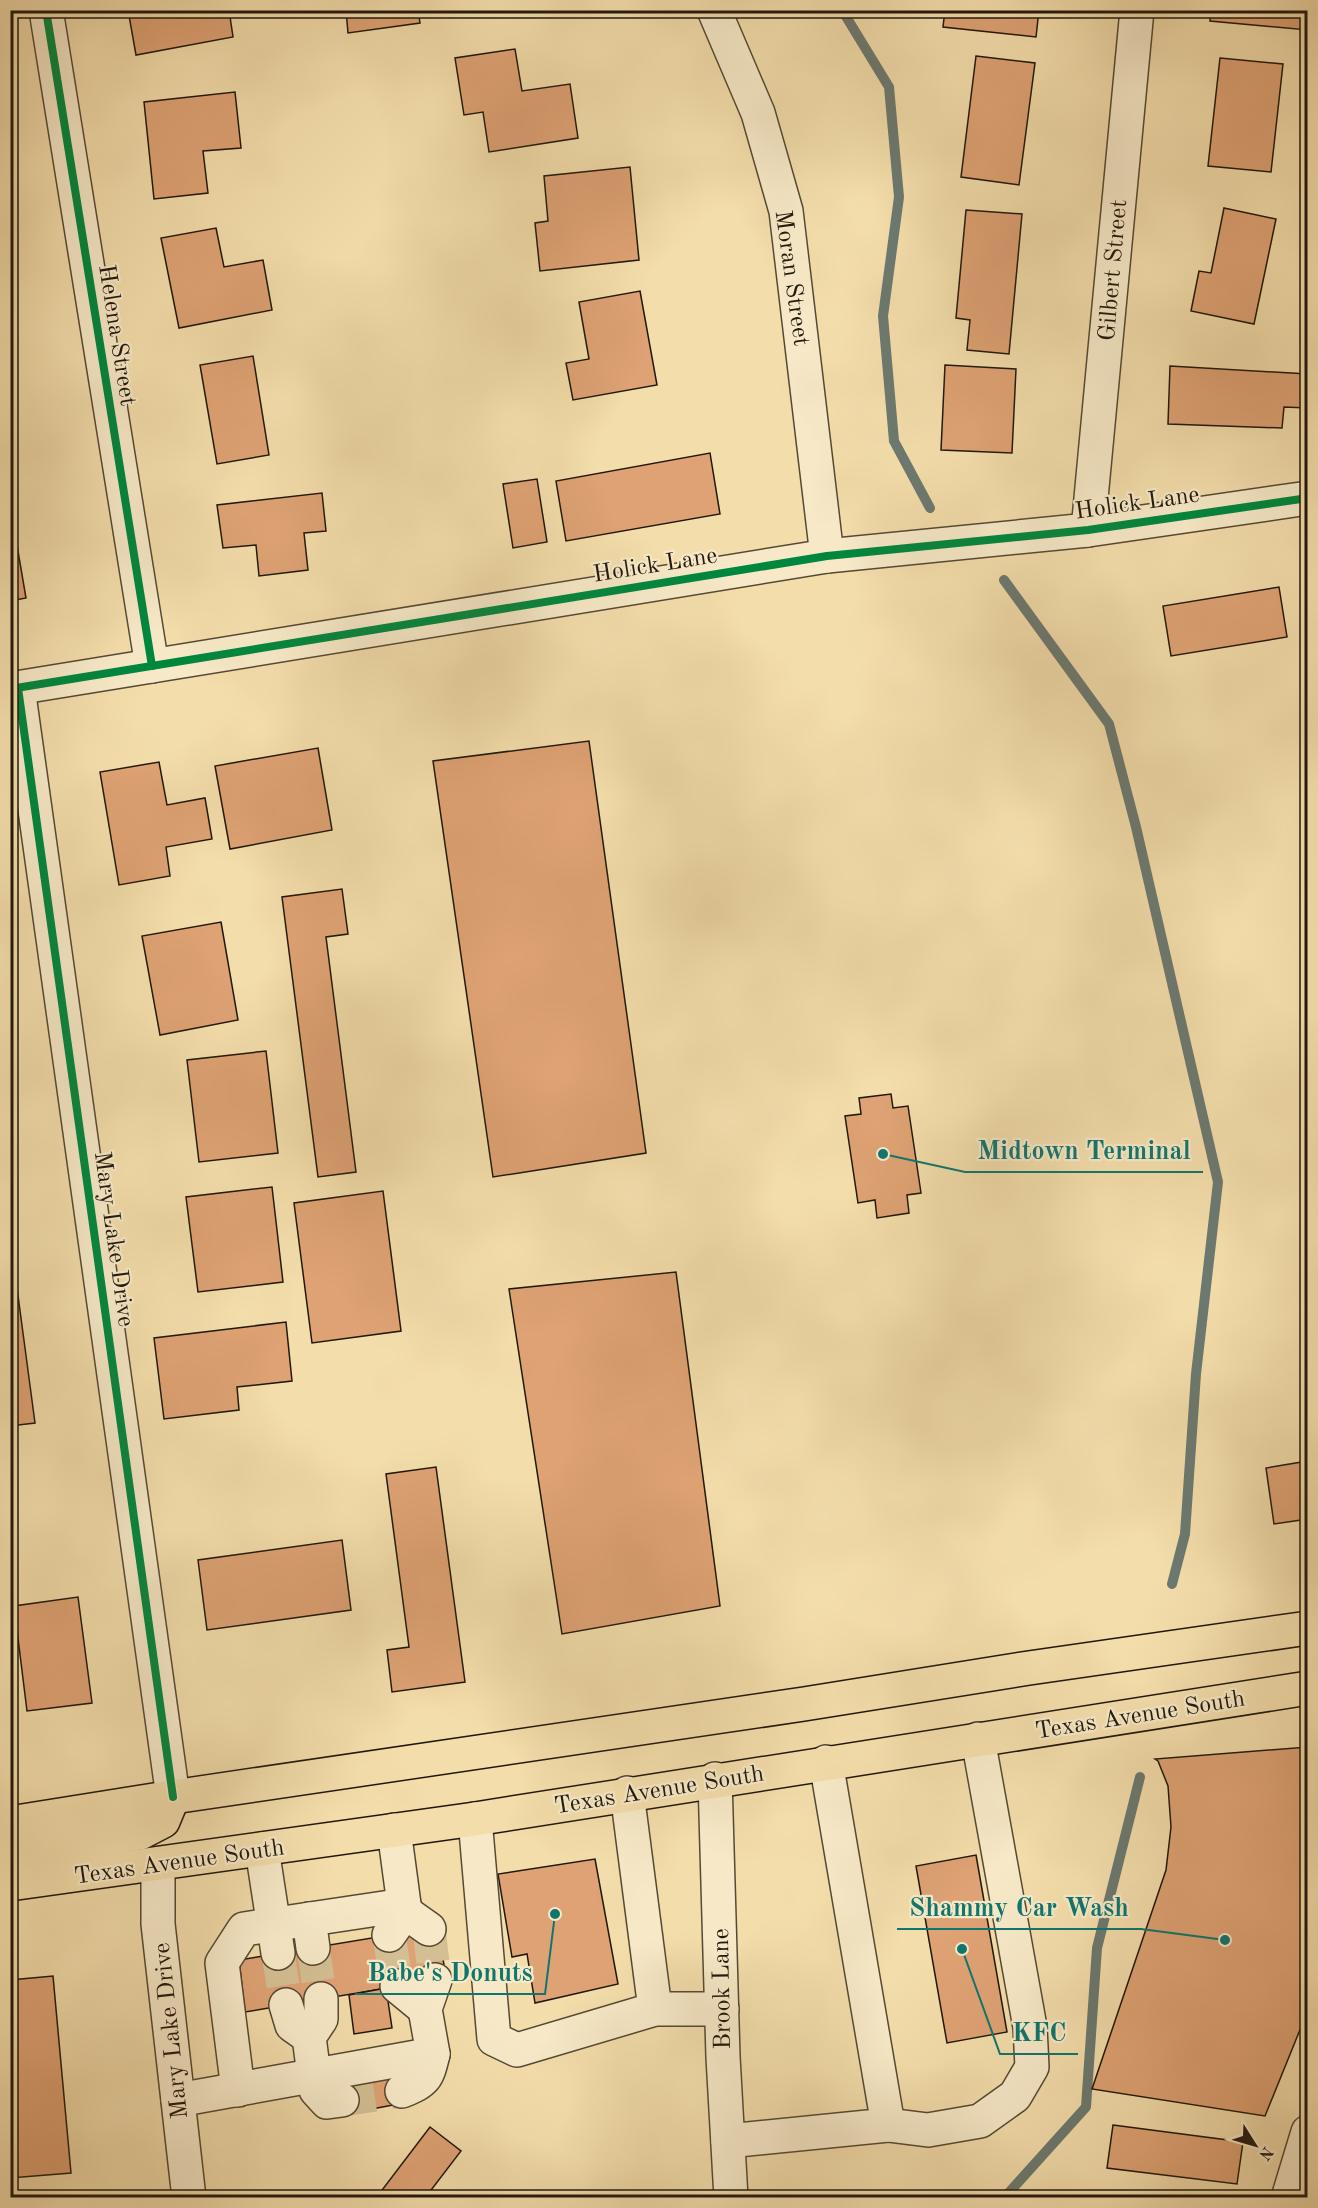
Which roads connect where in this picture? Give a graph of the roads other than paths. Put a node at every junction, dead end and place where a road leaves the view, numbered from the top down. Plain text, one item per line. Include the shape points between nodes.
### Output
1 (46, 10) edge
2 (714, 10) edge
3 (1137, 10) edge
4 (1308, 498) edge
5 (1088, 530) junction
6 (827, 556) junction
7 (152, 666) junction
8 (14, 688) edge
9 (1308, 1628) edge
10 (1308, 1688) edge
11 (978, 1739) junction
12 (826, 1762) junction
13 (716, 1779) junction
14 (627, 1793) junction
15 (173, 1797) junction
16 (475, 1818) junction
17 (10, 1823) edge
18 (394, 1830) junction
19 (262, 1849) junction
20 (10, 1853) edge
21 (158, 1864) junction
22 (10, 1884) edge
23 (276, 1939) junction
24 (397, 1986) dead end
25 (321, 1999) tunnel mouth
26 (286, 2005) tunnel mouth
27 (722, 2008) junction
28 (655, 2009) junction
29 (309, 2037) junction
30 (433, 2055) junction
31 (314, 2077) junction
32 (238, 2090) junction
33 (402, 2091) tunnel mouth
34 (178, 2100) junction
35 (342, 2100) tunnel mouth
36 (888, 2125) junction
37 (1308, 2132) edge
38 (728, 2141) junction
39 (189, 2198) edge
40 (731, 2198) edge
41 (1288, 2198) edge

1 - 7 street, Helena Street
2 - 6 street, Moran Street via 758,113 786,211
3 - 5 street, Gilbert Street
4 - 5 street, Holick Lane
5 - 6 street, Holick Lane
6 - 7 street, Holick Lane
7 - 8 street, Holick Lane
8 - 15 street, Mary Lake Drive
9 - 15 main road
10 - 11 main road, Texas Avenue South
11 - 12 main road, Texas Avenue South
11 - 36 street via 1030,2027 1032,2067 1015,2096 980,2121 928,2130
12 - 13 main road, Texas Avenue South
12 - 36 street
13 - 14 main road, Texas Avenue South
13 - 27 street, Brook Lane
14 - 16 main road, Texas Avenue South
14 - 28 street
15 - 17 main road
15 - 20 main road via 163,1821 140,1833
16 - 18 main road, Texas Avenue South
16 - 28 street via 494,2039 517,2050
18 - 19 main road, Texas Avenue South
18 - 23 street via 407,1920
19 - 21 main road, Texas Avenue South
19 - 23 street
21 - 22 main road, Texas Avenue South
21 - 34 street, Mary Lake Drive via 158,1924
23 - 32 street via 244,1929 222,1963
24 - 30 street via 430,1995
25 - 29 street via 321,2019
26 - 29 street via 292,2025
27 - 28 street
27 - 38 street, Brook Lane
29 - 31 street
30 - 31 street
30 - 33 street via 428,2076
31 - 32 street
31 - 35 street via 316,2090 327,2102
32 - 34 street
34 - 39 street, Mary Lake Drive
36 - 38 street
37 - 41 street
38 - 40 street, Brook Lane

